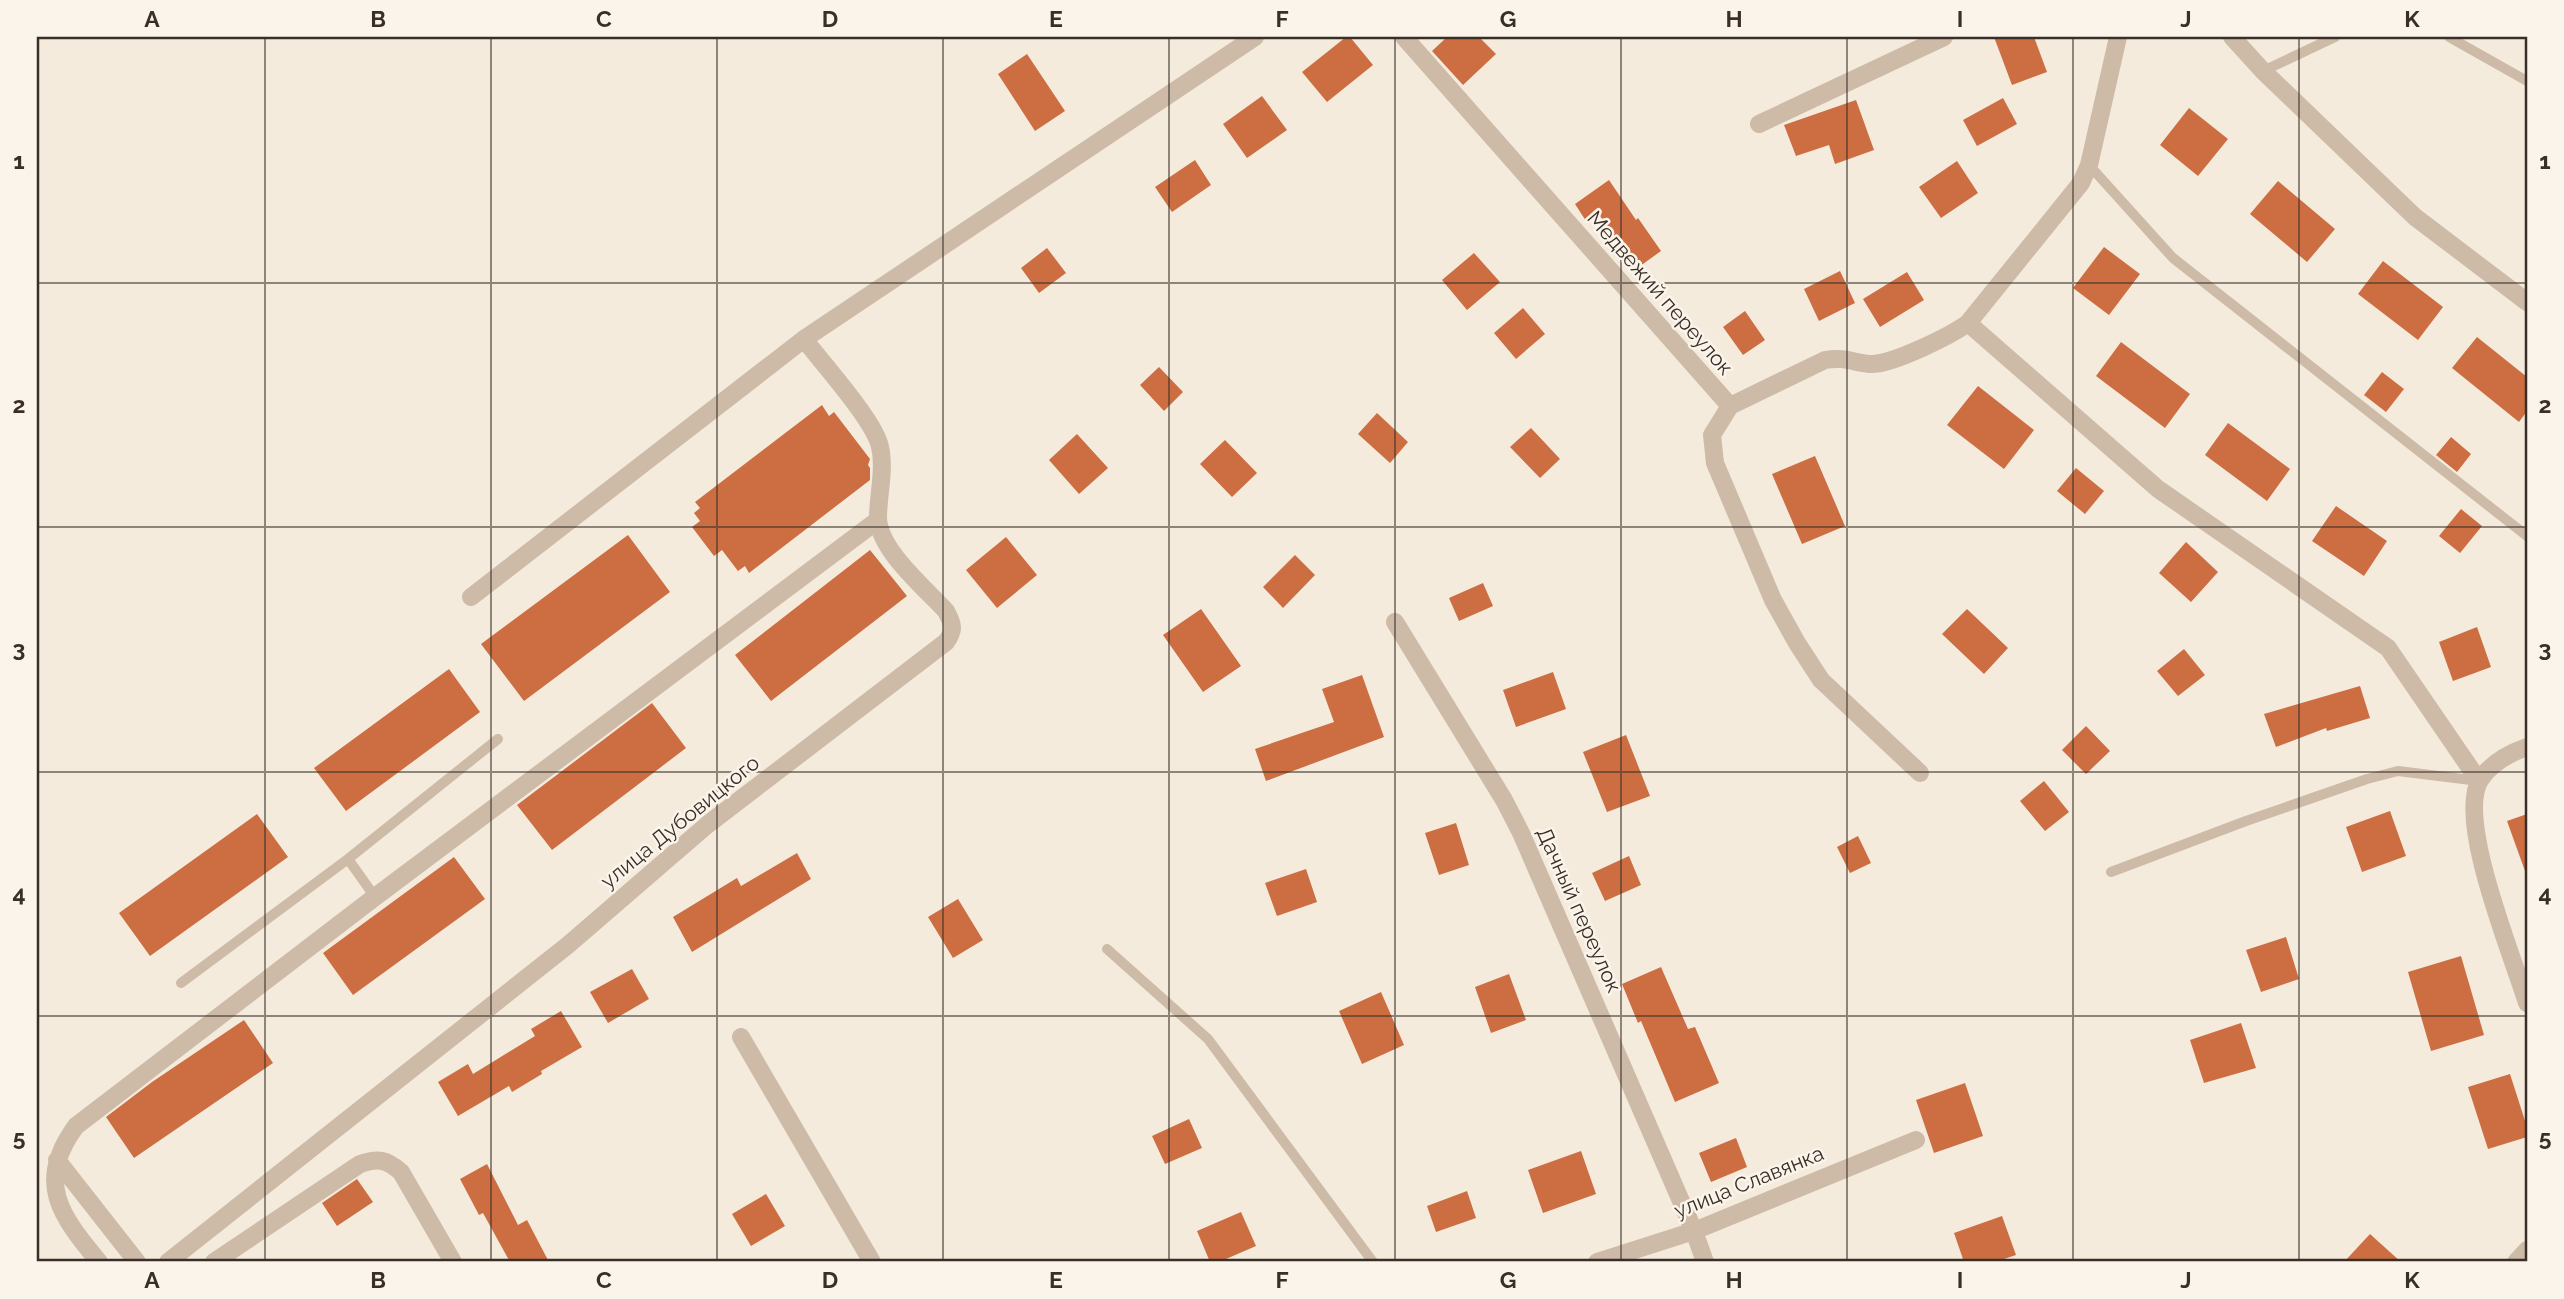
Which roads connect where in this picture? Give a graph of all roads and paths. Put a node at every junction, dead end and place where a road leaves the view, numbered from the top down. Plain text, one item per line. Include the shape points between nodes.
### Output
1 (1255, 37) edge
2 (1404, 37) edge
3 (1944, 37) edge
4 (2118, 37) edge
5 (2232, 37) edge
6 (2335, 37) edge
7 (2449, 37) edge
8 (2263, 71) junction
9 (2527, 81) edge
10 (1759, 124) dead end
11 (2089, 166) junction
12 (2527, 302) edge
13 (1968, 323) junction
14 (804, 340) junction
15 (1730, 405) junction
16 (878, 520) junction
17 (2527, 536) edge
18 (471, 597) dead end
19 (1395, 622) dead end
20 (498, 739) dead end
21 (2527, 747) edge
22 (1920, 773) dead end
23 (2479, 782) junction
24 (348, 859) junction
25 (2111, 873) dead end
26 (375, 897) junction
27 (1107, 949) dead end
28 (181, 983) dead end
29 (2527, 1003) edge
30 (741, 1037) dead end
31 (1916, 1140) dead end
32 (57, 1160) junction
33 (1694, 1231) junction
34 (2527, 1250) edge
35 (99, 1262) edge
36 (136, 1262) edge
37 (168, 1262) edge
38 (214, 1262) edge
39 (453, 1262) edge
40 (872, 1262) edge
41 (1373, 1262) edge
42 (1597, 1262) edge
43 (1705, 1262) edge
44 (2516, 1262) edge

1 - 14 street
2 - 15 street, Медвежий переулок
3 - 10 street
4 - 11 street
5 - 8 street
6 - 8 lane
7 - 9 lane
8 - 12 street via 2414,217
11 - 13 street via 2081,183
11 - 17 lane via 2173,258
13 - 15 street via 1952,335 1886,361 1825,360
13 - 23 street via 2158,489 2388,648
14 - 16 street, улица Дубовицкого via 879,444
14 - 18 street
15 - 22 street, Медвежий переулок via 1712,435 1716,463 1773,600 1821,680
16 - 26 street
16 - 37 street, улица Дубовицкого via 893,554 953,622 953,633 946,642 707,825 568,945
19 - 33 street, Дачный переулок via 1521,833
20 - 24 lane
21 - 23 street via 2492,766
23 - 25 lane via 2398,771 2246,821
23 - 29 street via 2474,804 2476,836
24 - 26 lane
24 - 28 lane
26 - 32 street via 76,1126
27 - 41 lane via 1208,1039
30 - 40 street
31 - 33 street, улица Славянка
32 - 35 street via 53,1181 59,1203 75,1234
32 - 36 street
33 - 42 street, улица Славянка
33 - 43 street, Дачный переулок
34 - 44 street
38 - 39 street via 359,1164 375,1159 389,1161 401,1172

